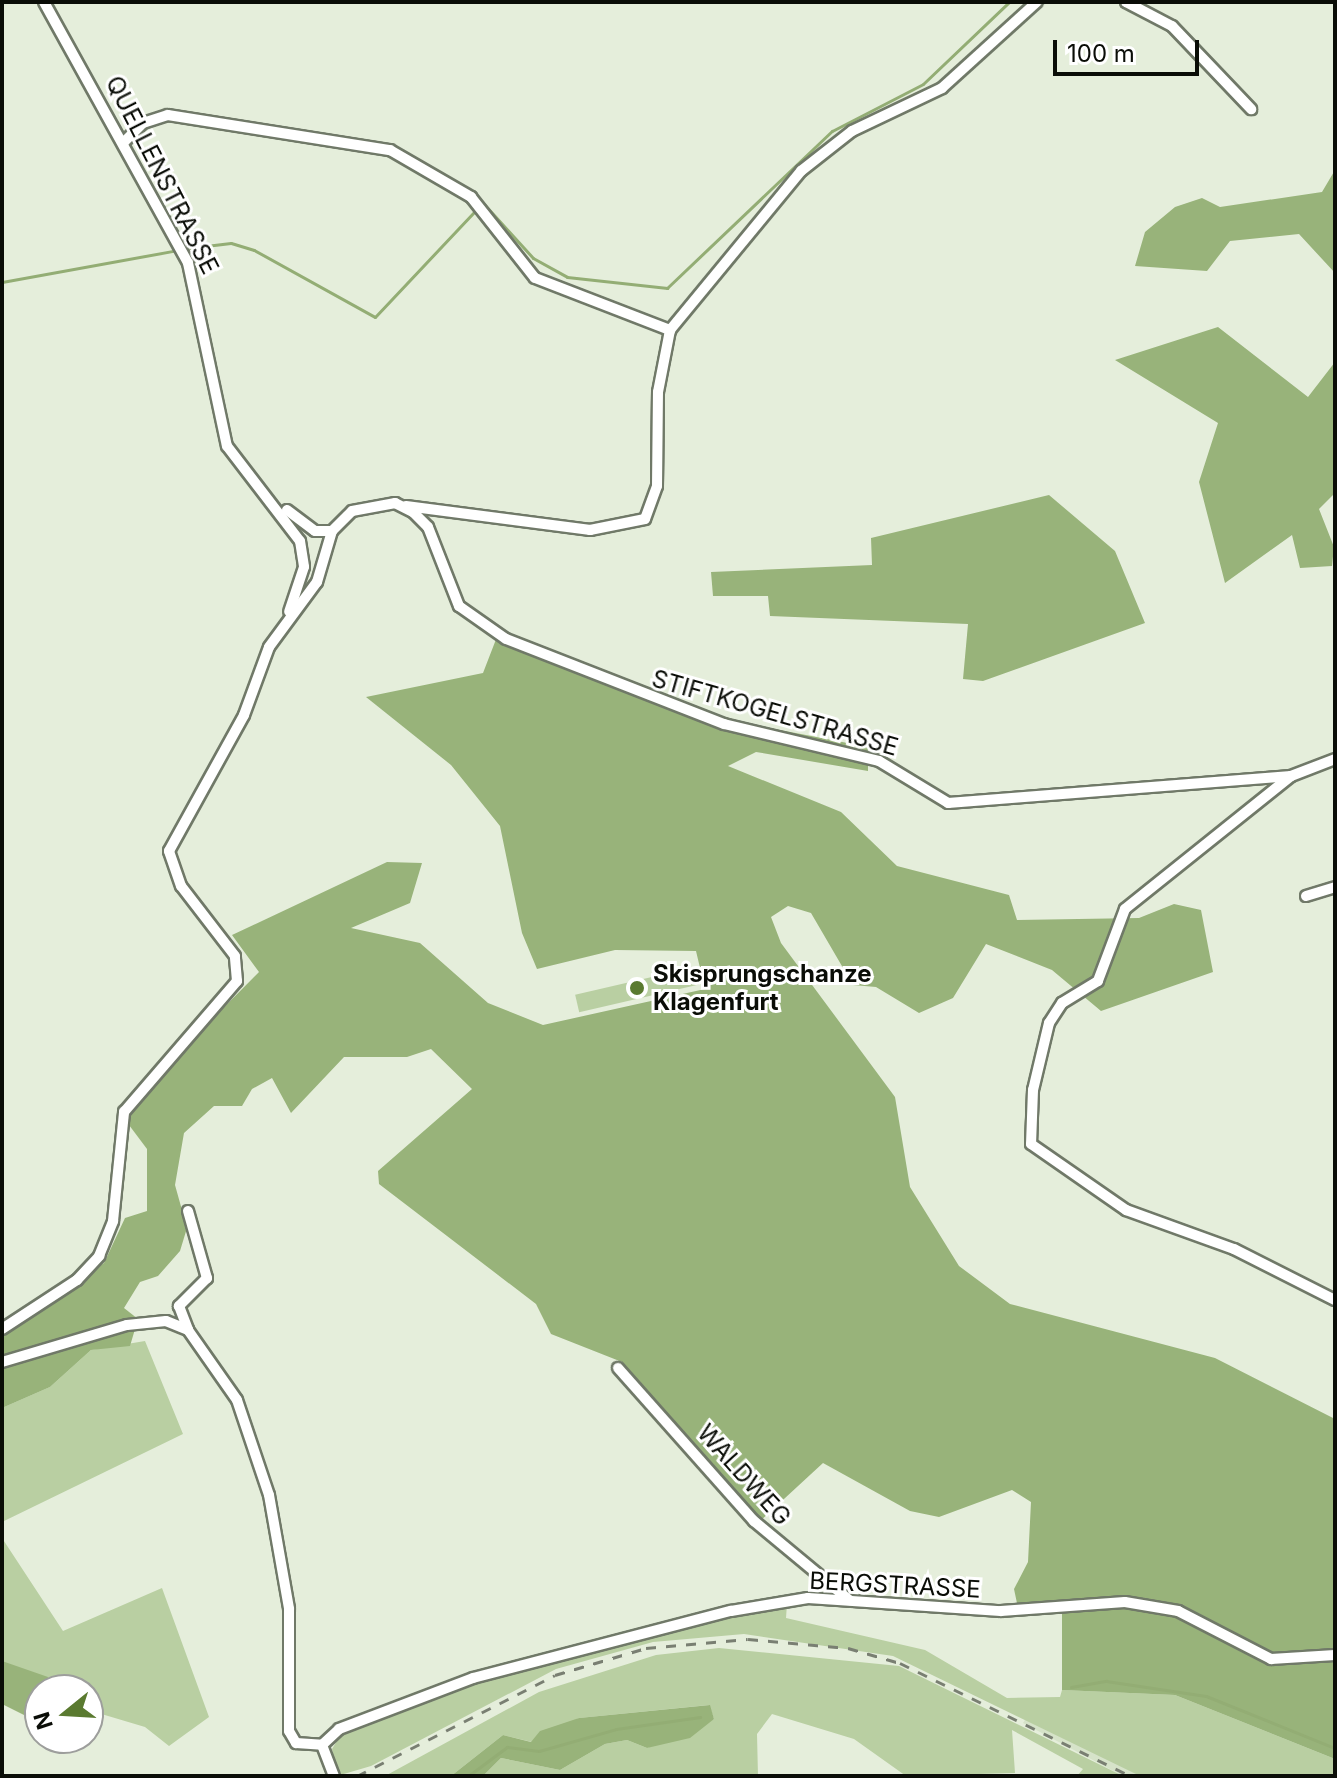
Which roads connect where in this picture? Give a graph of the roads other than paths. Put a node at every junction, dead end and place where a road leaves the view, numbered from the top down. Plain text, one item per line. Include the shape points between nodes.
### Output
1 (44, 2) edge
2 (1037, 2) edge
3 (1126, 2) edge
4 (1251, 109) dead end
5 (125, 141) junction
6 (651, 326) junction
7 (670, 330) junction
8 (663, 351) junction
9 (275, 502) junction
10 (404, 506) junction
11 (332, 531) junction
12 (286, 617) junction
13 (1335, 759) edge
14 (1291, 776) junction
15 (1335, 887) edge
16 (1306, 896) dead end
17 (188, 1211) dead end
18 (1335, 1300) edge
19 (179, 1306) junction
20 (166, 1321) junction
21 (2, 1329) edge
22 (188, 1330) junction
23 (2, 1362) edge
24 (618, 1368) dead end
25 (849, 1600) junction
26 (1335, 1655) edge
27 (322, 1745) junction
28 (334, 1776) edge

1 - 5 street, QUELLENSTRASSE
2 - 7 street via 942,88 852,131 801,171
3 - 4 street via 1172,26
5 - 6 street via 143,123 168,115 390,150 471,197 535,278
5 - 9 street, QUELLENSTRASSE via 188,263 227,446
6 - 7 street
6 - 8 street
7 - 8 street
8 - 10 street via 657,486 640,523 576,529
9 - 11 street, QUELLENSTRASSE via 315,531
9 - 12 street, QUELLENSTRASSE via 304,557
10 - 11 street via 367,505
10 - 14 street, STIFTKOGELSTRASSE via 428,527 459,606 506,639 724,724 879,761 948,803
11 - 12 street via 317,582
12 - 21 street via 244,715 169,851 181,886 229,945 237,981 124,1112 113,1221 99,1256 77,1280
13 - 14 street, STIFTKOGELSTRASSE
14 - 18 street, STIFTKOGELSTRASSE via 1125,909 1106,969 1049,1023 1030,1119 1031,1144 1126,1210 1234,1249
15 - 16 street
17 - 19 street via 207,1278
19 - 20 street
19 - 22 street
20 - 22 street
20 - 23 street
22 - 27 street via 237,1400 269,1495 289,1609 289,1731 296,1743
24 - 25 street, WALDWEG via 769,1537
25 - 26 street, BERGSTRASSE via 940,1611 1158,1606 1271,1659
25 - 27 street, BERGSTRASSE via 731,1611 488,1674 339,1729
27 - 28 street

